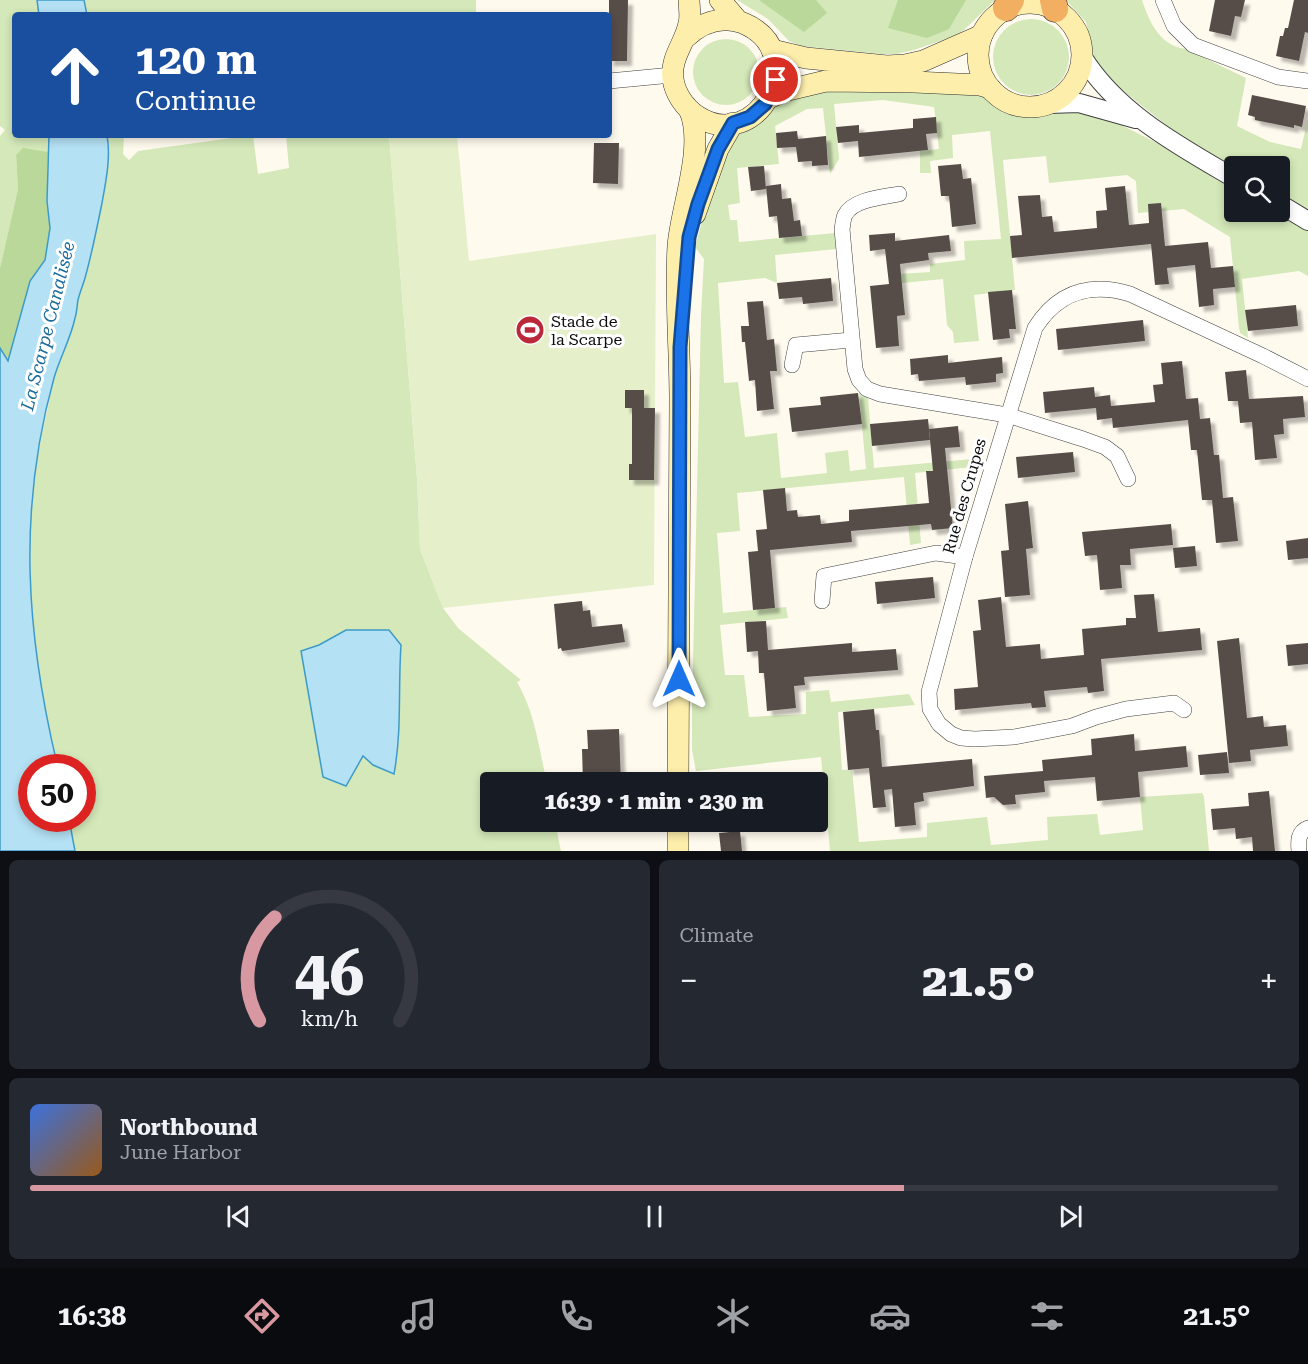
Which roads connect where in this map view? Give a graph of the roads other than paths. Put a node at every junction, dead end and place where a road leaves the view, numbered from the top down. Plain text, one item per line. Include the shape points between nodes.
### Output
1 (689, 0) edge
2 (720, 0) edge
3 (1163, 0) edge
4 (1008, 4) edge
5 (1054, 4) edge
6 (738, 21) junction
7 (982, 35) junction
8 (685, 38) junction
9 (772, 50) junction
10 (1082, 56) junction
11 (672, 75) junction
12 (612, 81) edge
13 (1308, 81) edge
14 (990, 88) junction
15 (769, 98) junction
16 (1049, 104) junction
17 (690, 111) junction
18 (1144, 121) junction
19 (733, 123) junction
20 (1224, 172) edge
21 (899, 194) dead end
22 (1290, 210) edge
23 (1308, 220) edge
24 (851, 340) junction
25 (680, 347) junction
26 (792, 365) dead end
27 (1308, 379) edge
28 (1007, 415) junction
29 (1128, 479) dead end
30 (965, 557) junction
31 (822, 601) dead end
32 (1184, 710) dead end
33 (678, 772) edge
34 (1308, 828) edge
35 (678, 832) edge
36 (678, 851) edge
37 (1299, 851) edge

1 - 8 main road via 690,22
2 - 6 main road
3 - 13 street via 1174,26 1193,45 1278,76
4 - 5 main road
4 - 7 main road via 991,19
5 - 10 main road via 1073,25
6 - 8 main road via 709,22
6 - 9 main road via 757,31
7 - 9 main road via 905,65 806,58
7 - 14 main road via 980,68
8 - 11 main road via 676,52
9 - 15 main road via 776,80
10 - 16 main road via 1073,85
10 - 18 street via 1118,99
11 - 12 street
11 - 17 main road via 679,98
14 - 15 main road via 826,81
14 - 16 main road via 1004,100 1022,106
15 - 19 main road via 750,117
16 - 18 street via 1079,103
17 - 19 main road via 711,122
17 - 25 main road via 694,121 692,173 678,249
18 - 20 street
19 - 25 main road via 714,158 689,237
21 - 24 street via 852,205 846,214 842,229
22 - 23 street
24 - 26 street via 796,345
24 - 28 street via 855,369 867,389
25 - 33 main road
27 - 28 street, Rue des Crupes via 1130,294 1098,289 1072,294 1043,314
28 - 29 street via 1104,447 1117,456
28 - 30 street, Rue des Crupes
30 - 31 street via 936,553 824,576
30 - 32 street, Rue des Crupes via 929,692 930,709 951,734 975,740 1014,737 1072,726 1126,709 1174,703
34 - 37 street via 1300,833
35 - 36 main road

